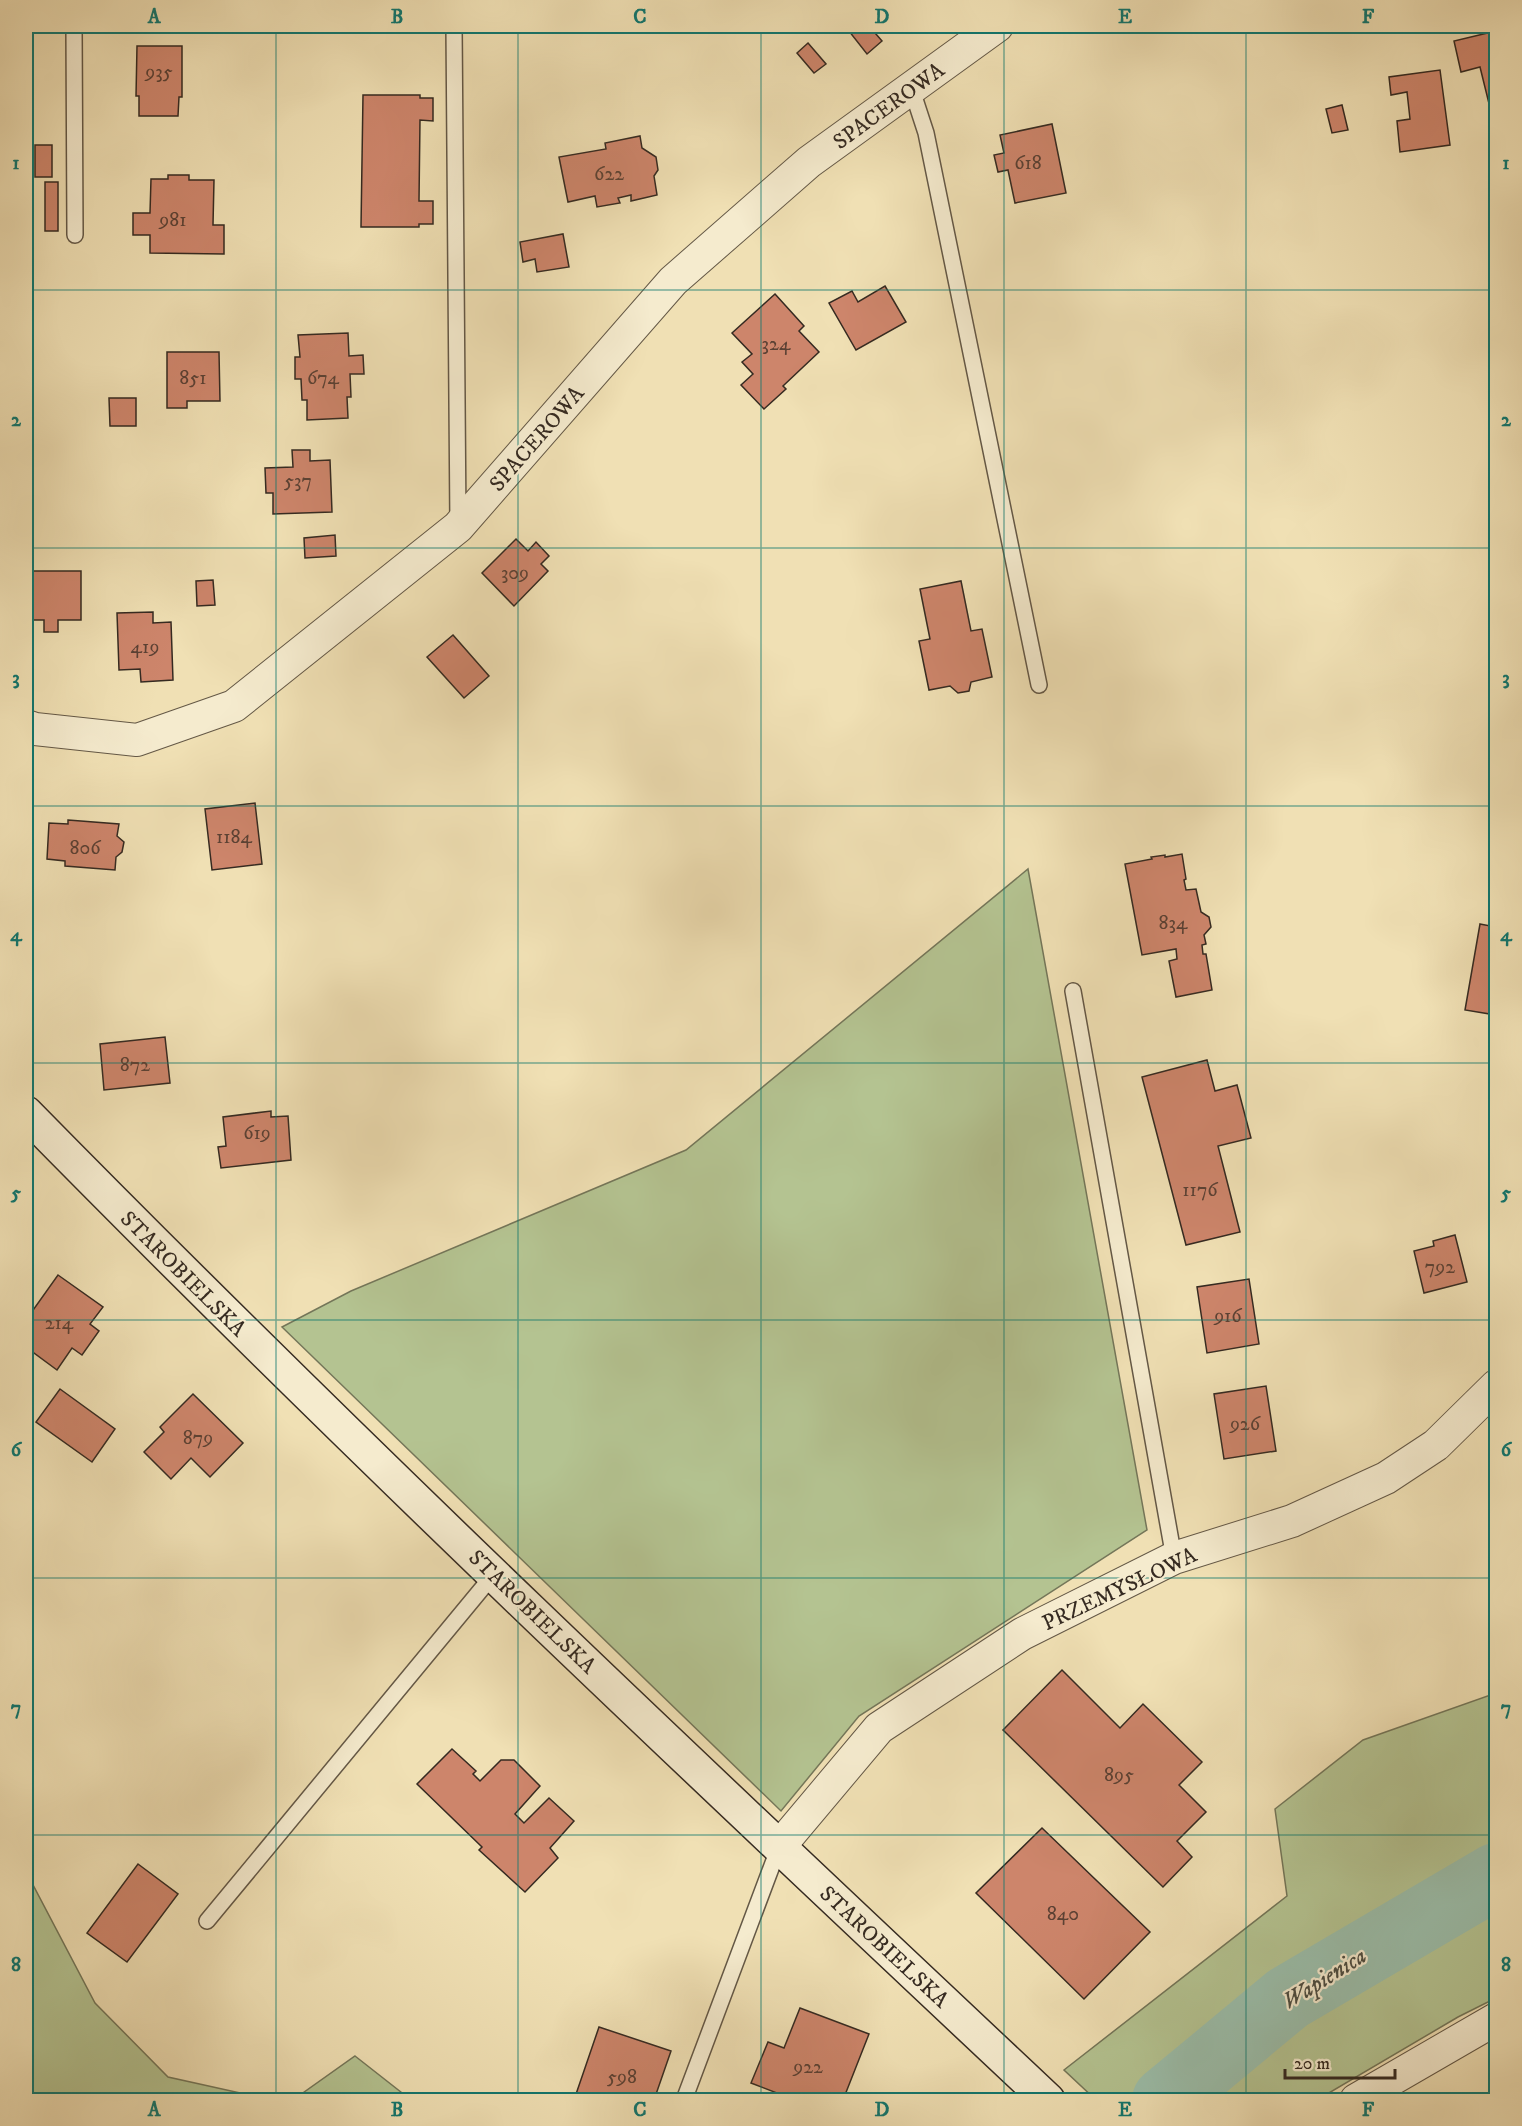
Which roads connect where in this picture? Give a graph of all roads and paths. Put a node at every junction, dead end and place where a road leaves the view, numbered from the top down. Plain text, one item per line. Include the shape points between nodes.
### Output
1 (74, 26) edge
2 (454, 26) edge
3 (997, 26) edge
4 (911, 87) junction
5 (75, 235) dead end
6 (458, 527) junction
7 (1039, 685) dead end
8 (26, 726) edge
9 (1073, 991) dead end
10 (26, 1115) edge
11 (1497, 1386) edge
12 (1174, 1558) junction
13 (494, 1574) junction
14 (779, 1848) junction
15 (207, 1921) dead end
16 (1497, 2019) edge
17 (684, 2100) edge
18 (1048, 2100) edge
19 (1356, 2100) edge

1 - 5 lane
2 - 6 lane
3 - 4 street, SPACEROWA
4 - 6 street, SPACEROWA via 809,162 673,281
4 - 7 lane via 926,133
6 - 8 street, SPACEROWA via 234,706 137,740
9 - 12 lane
10 - 13 street, STAROBIELSKA via 258,1348
11 - 12 street, PRZEMYSŁOWA via 1436,1445 1386,1478 1293,1521
12 - 14 street, PRZEMYSŁOWA via 1022,1634 879,1728
13 - 14 street, STAROBIELSKA
13 - 15 lane
14 - 17 lane
14 - 18 street, STAROBIELSKA
16 - 19 street

